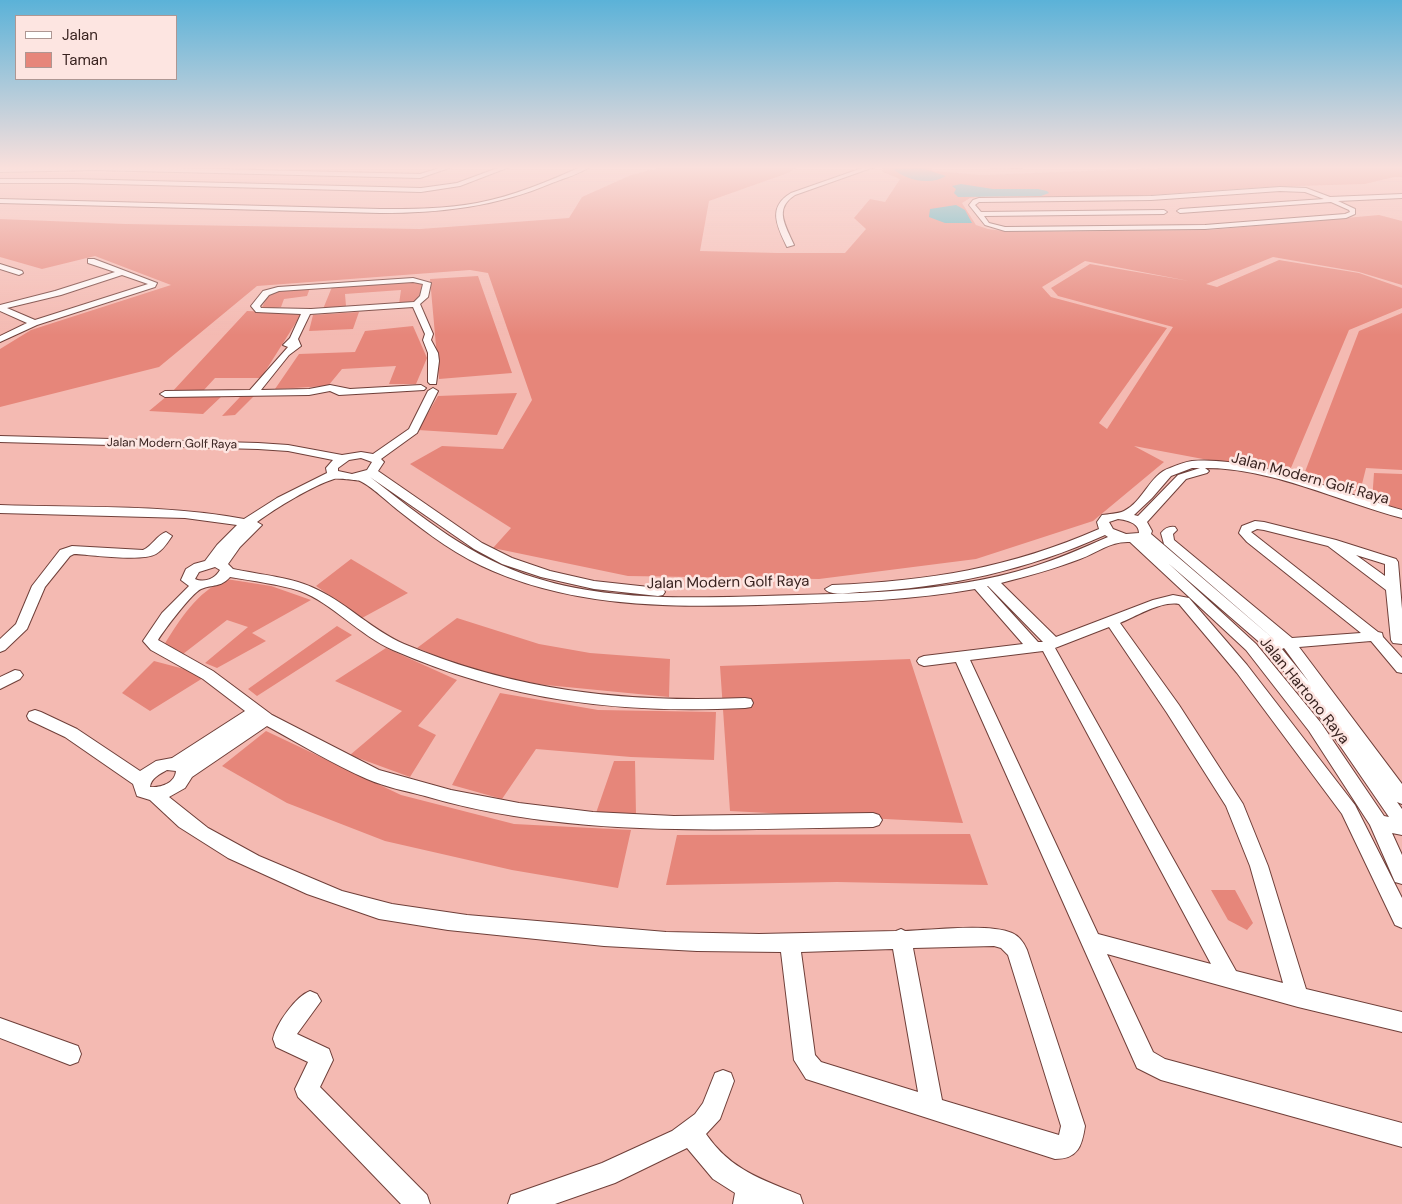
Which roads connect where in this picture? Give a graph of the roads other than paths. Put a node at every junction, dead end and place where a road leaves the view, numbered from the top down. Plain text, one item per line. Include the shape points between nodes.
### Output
1 (781, 222) edge
2 (987, 222) edge
3 (1267, 222) edge
4 (790, 245) dead end
5 (91, 262) dead end
6 (0, 266) edge
7 (122, 272) junction
8 (20, 273) dead end
9 (416, 304) junction
10 (0, 308) edge
11 (307, 312) junction
12 (34, 323) junction
13 (0, 339) edge
14 (433, 387) junction
15 (165, 394) dead end
16 (252, 394) junction
17 (0, 439) edge
18 (0, 445) edge
19 (343, 458) junction
20 (375, 458) junction
21 (338, 472) junction
22 (366, 474) junction
23 (0, 509) edge
24 (1402, 514) edge
25 (1125, 516) junction
26 (1402, 520) edge
27 (250, 524) junction
28 (1107, 530) junction
29 (1171, 530) dead end
30 (1135, 533) junction
31 (166, 536) dead end
32 (1332, 544) junction
33 (219, 567) junction
34 (203, 584) junction
35 (985, 584) junction
36 (1393, 588) junction
37 (1112, 621) junction
38 (1374, 636) junction
39 (1400, 640) edge
40 (1270, 644) junction
41 (1288, 644) junction
42 (1045, 646) junction
43 (0, 647) edge
44 (1251, 647) junction
45 (961, 657) junction
46 (924, 661) dead end
47 (1402, 668) edge
48 (15, 675) dead end
49 (0, 684) edge
50 (745, 703) dead end
51 (261, 715) junction
52 (35, 716) dead end
53 (180, 768) junction
54 (142, 781) junction
55 (156, 794) junction
56 (1402, 797) edge
57 (873, 820) dead end
58 (1378, 822) junction
59 (1402, 823) edge
60 (1402, 828) edge
61 (1402, 876) edge
62 (1402, 919) edge
63 (901, 938) junction
64 (1091, 941) junction
65 (790, 943) junction
66 (1230, 979) junction
67 (1298, 997) junction
68 (310, 1001) dead end
69 (1402, 1022) edge
70 (2, 1031) edge
71 (70, 1054) dead end
72 (722, 1081) dead end
73 (932, 1109) junction
74 (690, 1132) junction
75 (1402, 1135) edge
76 (747, 1196) edge
77 (418, 1204) edge
78 (520, 1204) edge
79 (791, 1204) edge

1 - 4 street
2 - 3 street via 1006,229 1205,227
5 - 7 street
6 - 8 street
7 - 10 street
7 - 12 street via 153,283
9 - 11 street
9 - 11 street via 424,297 427,283 424,281 278,289 266,292 256,306 260,310
9 - 14 street via 425,327 418,335 427,340 434,361
10 - 12 street
11 - 16 street via 294,339 296,346 286,353
12 - 13 street
14 - 16 street via 422,385 421,388 327,394
14 - 20 street via 413,431
15 - 16 street
17 - 19 street, Jalan Modern Golf Raya via 258,446 306,450
18 - 21 street, Jalan Modern Golf Raya via 280,454
19 - 20 street, Jalan Modern Golf Raya via 361,455
19 - 21 street
20 - 22 street via 377,467
21 - 22 street
21 - 27 street via 265,510
22 - 28 street, Jalan Modern Golf Raya via 507,561 594,585 642,591 704,593 932,582 1014,566 1075,546
22 - 35 street, Jalan Modern Golf Raya via 465,553 538,583 589,594 640,601 695,602 883,597
23 - 27 street via 186,514
24 - 25 street, Jalan Modern Golf Raya via 1271,475 1242,468 1199,464 1171,471
25 - 28 street via 1106,518 1103,526
25 - 30 street
26 - 30 street, Jalan Modern Golf Raya via 1245,476 1202,471 1182,477
27 - 33 street
28 - 30 street
29 - 41 street via 1167,533 1168,540
30 - 35 street, Jalan Modern Golf Raya via 1024,575
30 - 40 street, Jalan Hartono Raya
30 - 44 street, Jalan Hartono Raya
31 - 43 street via 146,554 72,550 65,553 39,586 22,626
32 - 36 street
32 - 36 street via 1391,562
32 - 38 street via 1264,526 1255,525 1245,533
33 - 34 street via 223,576
33 - 34 street via 190,573 188,580
33 - 50 street via 315,592 362,628 388,642 435,664 481,678 525,689 603,701 669,705
34 - 51 street via 167,616 150,641 208,675
35 - 42 street
36 - 39 street
37 - 42 street
37 - 62 street via 1173,599 1186,603 1242,669 1348,810
37 - 67 street via 1234,804 1259,866
38 - 39 street
38 - 41 street
38 - 47 street
40 - 41 street
40 - 44 street
40 - 59 street, Jalan Hartono Raya via 1334,724
41 - 56 street
42 - 45 street
42 - 66 street
44 - 58 street, Jalan Hartono Raya via 1315,727
45 - 46 street
45 - 64 street
48 - 49 street
51 - 53 street
51 - 57 street via 374,775 450,796 519,810 593,819 674,823
52 - 54 street via 71,733
53 - 54 street via 156,768
53 - 55 street via 183,780 176,787
54 - 55 street via 143,791
55 - 65 street via 168,808 204,836 235,855 319,891 390,913 602,938 728,944
58 - 60 street
58 - 61 street, Jalan Hartono Raya
63 - 65 street
63 - 73 street
63 - 73 street via 994,937 1007,940 1017,950 1073,1126 1071,1139 1065,1147 1055,1147
64 - 66 street
64 - 75 street via 1145,1060 1170,1072
65 - 73 street via 802,1047 805,1060 814,1071
66 - 67 street
67 - 69 street
68 - 77 street via 285,1033 284,1039 322,1059 306,1089
70 - 71 street
72 - 74 street via 712,1111
74 - 76 street via 704,1153
74 - 78 street via 666,1147 606,1174
76 - 79 street

